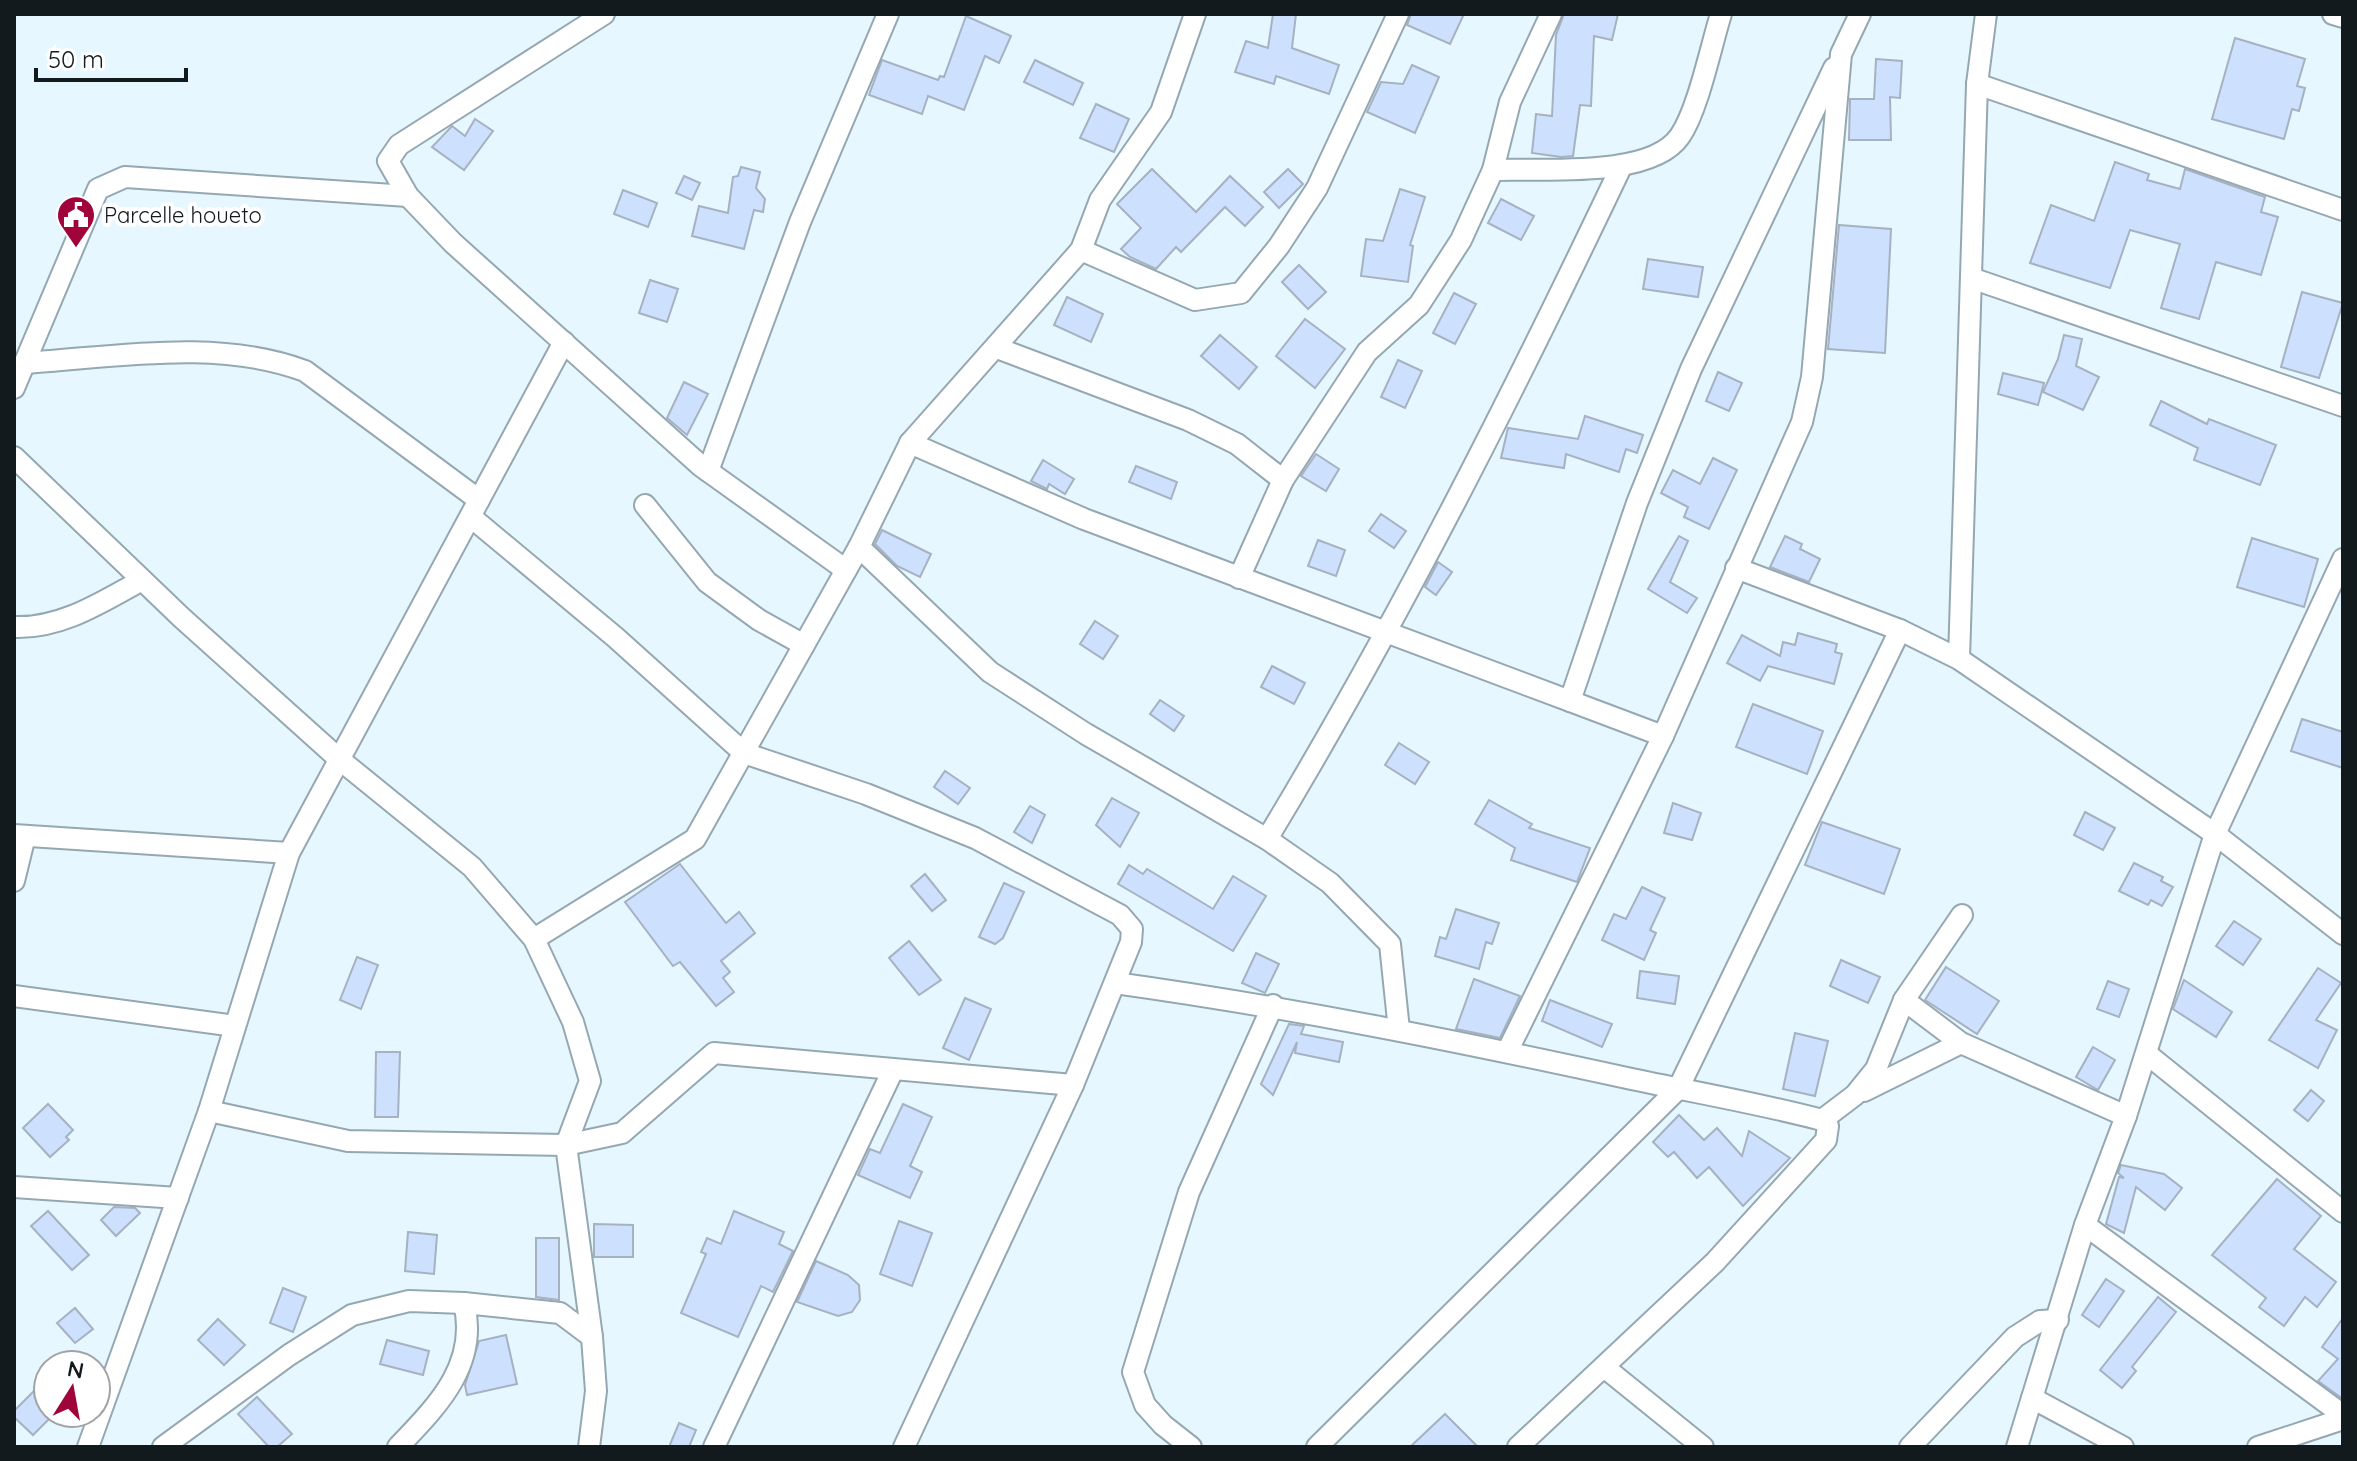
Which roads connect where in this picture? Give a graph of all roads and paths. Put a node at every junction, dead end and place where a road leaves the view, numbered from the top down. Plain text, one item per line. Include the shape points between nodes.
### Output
1 (604, 14) edge
2 (888, 14) edge
3 (1195, 14) edge
4 (1398, 14) edge
5 (1551, 14) edge
6 (1721, 14) edge
7 (1860, 14) edge
8 (1986, 14) edge
9 (2333, 14) edge
10 (2343, 17) edge
11 (1841, 54) junction
12 (1977, 84) junction
13 (1622, 165) junction
14 (1493, 170) junction
15 (408, 196) junction
16 (2343, 210) edge
17 (1081, 250) junction
18 (1971, 278) junction
19 (564, 342) junction
20 (997, 348) junction
21 (24, 363) junction
22 (14, 388) edge
23 (2343, 406) edge
24 (910, 443) junction
25 (14, 457) edge
26 (708, 471) junction
27 (1283, 480) junction
28 (645, 505) dead end
29 (475, 508) junction
30 (859, 547) junction
31 (2343, 559) edge
32 (1736, 568) junction
33 (846, 570) junction
34 (1239, 578) junction
35 (142, 580) junction
36 (14, 627) edge
37 (1900, 630) junction
38 (1386, 632) junction
39 (804, 645) junction
40 (1959, 659) junction
41 (1570, 701) junction
42 (1663, 736) junction
43 (744, 753) junction
44 (339, 759) junction
45 (2215, 834) junction
46 (20, 836) edge
47 (1267, 839) junction
48 (289, 853) junction
49 (14, 881) edge
50 (1962, 915) dead end
51 (2343, 934) edge
52 (534, 939) junction
53 (1115, 983) junction
54 (14, 996) edge
55 (1904, 1000) junction
56 (1273, 1005) junction
57 (235, 1026) junction
58 (1399, 1030) junction
59 (1961, 1043) junction
60 (1507, 1052) junction
61 (2147, 1054) junction
62 (893, 1070) junction
63 (1073, 1085) junction
64 (1678, 1089) junction
65 (1855, 1095) junction
66 (209, 1111) junction
67 (2126, 1116) junction
68 (1822, 1120) junction
69 (566, 1145) junction
70 (14, 1187) edge
71 (178, 1198) junction
72 (2343, 1212) edge
73 (2085, 1225) junction
74 (464, 1303) junction
75 (2058, 1320) junction
76 (592, 1337) junction
77 (1604, 1367) junction
78 (2032, 1398) junction
79 (2343, 1417) edge
80 (2303, 1440) edge
81 (88, 1447) edge
82 (163, 1447) edge
83 (398, 1447) edge
84 (589, 1447) edge
85 (714, 1447) edge
86 (904, 1447) edge
87 (1191, 1447) edge
88 (1317, 1447) edge
89 (1518, 1447) edge
90 (1703, 1447) edge
91 (1910, 1447) edge
92 (2017, 1447) edge
93 (2123, 1447) edge
94 (2258, 1447) edge

1 - 15 street via 399,145 388,161
2 - 26 street via 800,222
3 - 17 street via 1161,112 1100,200
4 - 17 street via 1317,188 1241,293 1195,300
5 - 14 street via 1510,102
6 - 13 street via 1680,136 1661,155
7 - 11 street
8 - 12 street
9 - 10 street
11 - 32 street via 1812,377 1802,422
11 - 41 street via 1691,369 1637,503
12 - 16 street
12 - 18 street
13 - 14 street
13 - 38 street via 1519,382
14 - 27 street via 1461,240 1419,305 1367,352
15 - 19 street
15 - 21 street via 125,177 98,189
17 - 20 street
18 - 23 street
18 - 40 street
19 - 26 street
19 - 29 street
20 - 24 street
20 - 27 street via 1188,420 1237,444
21 - 22 street
21 - 29 street via 207,352 275,359 305,371
24 - 30 street
24 - 34 street via 1084,519
25 - 35 street
26 - 33 street
27 - 34 street
28 - 39 street via 707,582
29 - 43 street
29 - 44 street
30 - 33 street
30 - 47 street via 990,672
31 - 45 street
32 - 37 street
32 - 42 street
33 - 39 street
34 - 38 street
35 - 36 street via 44,627
35 - 44 street
37 - 40 street
37 - 64 street
38 - 41 street
38 - 47 street
39 - 43 street
40 - 45 street
41 - 42 street
42 - 60 street
43 - 52 street via 695,839
43 - 53 street via 975,838 1120,915 1132,929
44 - 48 street
44 - 52 street via 472,867
45 - 51 street
45 - 61 street
46 - 48 street
46 - 49 street
47 - 58 street via 1330,883 1390,944
48 - 57 street
50 - 55 street
52 - 69 street via 573,1022 590,1081
53 - 56 street
53 - 63 street
54 - 57 street
55 - 59 street
55 - 65 street via 1876,1069
56 - 58 street
56 - 87 street via 1189,1192 1133,1372 1145,1405
57 - 66 street
58 - 60 street
59 - 65 street
59 - 67 street
60 - 64 street
61 - 67 street
61 - 72 street
62 - 63 street
62 - 69 street via 714,1053 622,1133
62 - 85 street
63 - 86 street
64 - 68 street
64 - 88 street
65 - 68 street
66 - 69 street via 348,1141
66 - 71 street
67 - 73 street
68 - 77 street via 1828,1126 1826,1140 1715,1262
69 - 76 street
70 - 71 street
71 - 81 street
73 - 75 street
73 - 79 street
74 - 76 street via 560,1313
74 - 82 street via 409,1301 352,1315
74 - 83 street via 468,1320 459,1373 439,1404
75 - 78 street
75 - 91 street via 2040,1321 2015,1337
76 - 84 street via 596,1391
77 - 89 street
77 - 90 street
78 - 92 street
78 - 93 street
79 - 80 street
80 - 94 street

